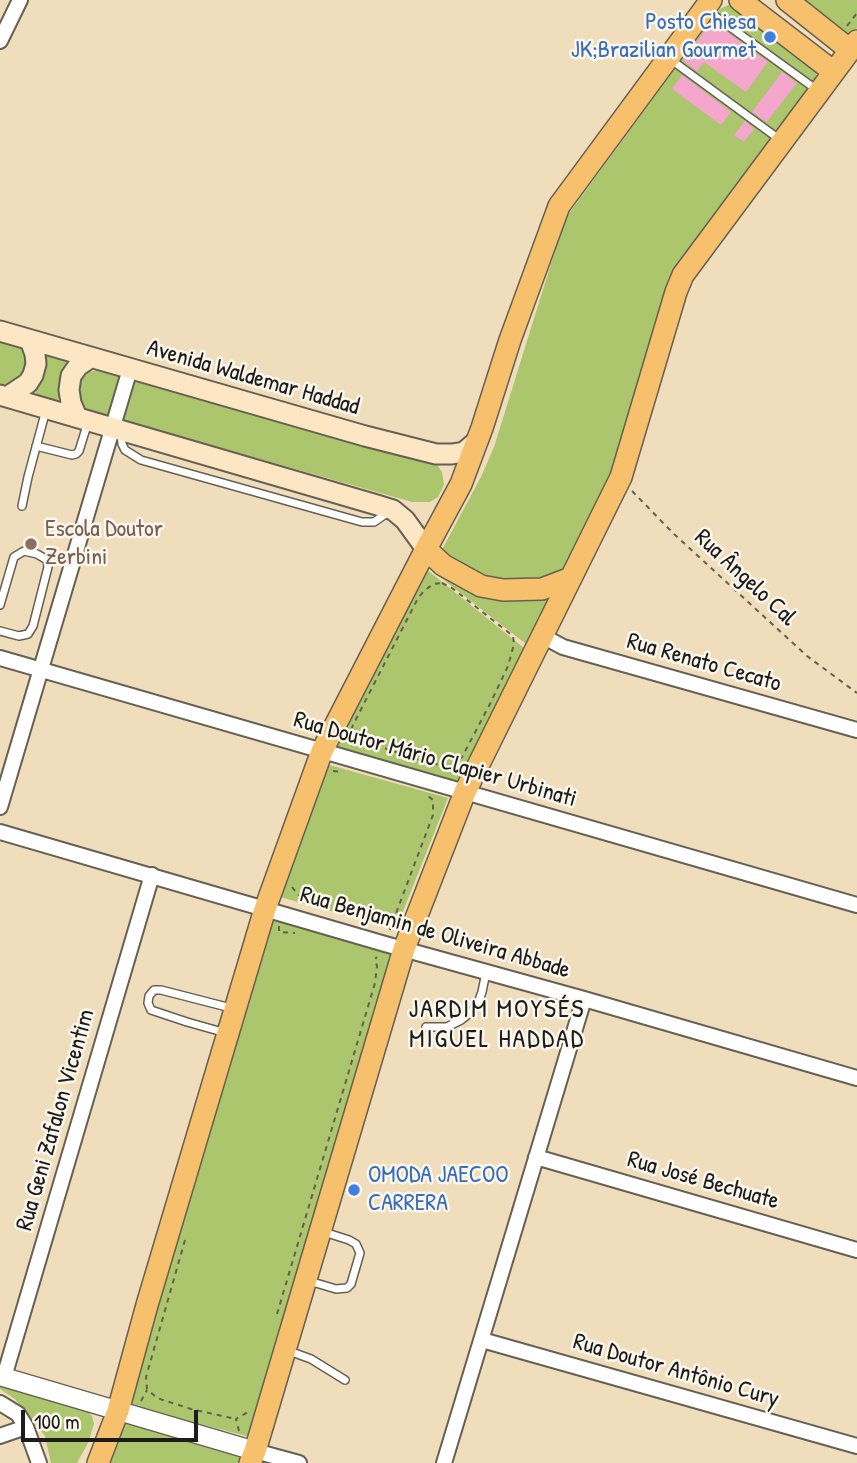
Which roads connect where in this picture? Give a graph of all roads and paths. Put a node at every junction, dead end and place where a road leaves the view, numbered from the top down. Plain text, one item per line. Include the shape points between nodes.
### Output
1 (20, 0) edge
2 (740, 0) edge
3 (786, 0) edge
4 (708, 4) edge
5 (857, 13) edge
6 (1, 36) edge
7 (850, 40) edge
8 (669, 57) junction
9 (834, 72) junction
10 (819, 92) junction
11 (782, 141) junction
12 (0, 331) edge
13 (30, 340) junction
14 (90, 358) junction
15 (130, 369) junction
16 (3, 396) edge
17 (46, 409) junction
18 (82, 419) junction
19 (482, 428) junction
20 (116, 429) junction
21 (36, 446) junction
22 (621, 477) junction
23 (22, 506) dead end
24 (426, 549) junction
25 (571, 578) junction
26 (423, 592) joint
27 (0, 605) edge
28 (0, 631) edge
29 (545, 632) junction
30 (0, 658) edge
31 (41, 670) junction
32 (857, 693) edge
33 (857, 730) edge
34 (322, 751) junction
35 (5, 772) edge
36 (348, 772) dead end
37 (331, 775) dead end
38 (465, 792) junction
39 (426, 795) dead end
40 (0, 807) edge
41 (0, 832) edge
42 (152, 875) junction
43 (292, 882) dead end
44 (857, 905) edge
45 (265, 909) junction
46 (392, 921) junction
47 (394, 947) junction
48 (485, 972) junction
49 (584, 999) junction
50 (235, 1009) junction
51 (426, 1027) dead end
52 (228, 1033) junction
53 (857, 1078) edge
54 (536, 1157) junction
55 (320, 1230) junction
56 (184, 1241) dead end
57 (857, 1250) edge
58 (305, 1280) junction
59 (276, 1318) dead end
60 (482, 1340) junction
61 (285, 1350) junction
62 (2, 1376) edge
63 (345, 1380) dead end
64 (0, 1403) edge
65 (118, 1411) junction
66 (249, 1412) dead end
67 (236, 1419) junction
68 (26, 1427) junction
69 (0, 1436) edge
70 (857, 1446) edge
71 (246, 1453) edge
72 (39, 1463) edge
73 (98, 1463) edge
74 (299, 1463) edge
75 (444, 1463) edge

1 - 6 street
2 - 9 main road
3 - 7 main road
4 - 8 main road
4 - 10 lane via 721,24
5 - 7 path
7 - 9 main road
8 - 11 lane
8 - 19 main road via 559,206
9 - 10 main road
10 - 11 main road
11 - 22 main road via 683,275
12 - 13 main road, Avenida Waldemar Haddad
13 - 14 main road, Avenida Waldemar Haddad
13 - 16 main road via 36,364 33,374 28,383
14 - 15 main road, Avenida Waldemar Haddad
14 - 18 main road via 71,376 69,390
15 - 19 main road, Avenida Waldemar Haddad via 436,454 464,452 477,441
15 - 20 street
16 - 17 main road
17 - 18 main road
17 - 21 lane
18 - 20 main road
18 - 21 lane via 76,454
19 - 24 main road via 461,484
20 - 24 main road via 391,510 405,520
20 - 31 street
21 - 23 lane
22 - 25 main road
22 - 32 path, Rua Ângelo Cal via 674,534 807,656
24 - 25 main road via 443,565 481,586 542,589
24 - 34 main road
25 - 29 main road
26 - 26 path via 442,583 513,636 508,666 462,757 450,767 349,736
27 - 28 lane via 15,557 24,551 47,560 28,634
29 - 33 street, Rua Renato Cecato via 563,648
29 - 38 main road
30 - 31 street, Rua Doutor Mário Clapier Urbinati
31 - 34 street, Rua Doutor Mário Clapier Urbinati
31 - 35 street
34 - 38 street, Rua Doutor Mário Clapier Urbinati
34 - 45 main road
35 - 40 street
36 - 37 path via 333,771
38 - 44 street, Rua Doutor Mário Clapier Urbinati
38 - 47 main road
39 - 46 path via 433,800 433,815
41 - 42 street, Rua Benjamin de Oliveira Abbade
42 - 45 street, Rua Benjamin de Oliveira Abbade
42 - 62 street, Rua Geni Zafalon Vicentim
43 - 46 path via 292,888 303,897 381,923
45 - 47 street, Rua Benjamin de Oliveira Abbade
45 - 50 main road
46 - 47 path
47 - 48 street, Rua Benjamin de Oliveira Abbade
47 - 55 main road
47 - 59 path via 375,959 375,983
48 - 49 street, Rua Benjamin de Oliveira Abbade
48 - 51 lane via 482,992 471,1012 447,1027
49 - 53 street, Rua Benjamin de Oliveira Abbade
49 - 54 street
50 - 52 main road
50 - 52 lane via 161,990 149,996 151,1010
52 - 65 main road
54 - 57 street, Rua José Bechuate
54 - 60 street
55 - 58 main road
55 - 58 lane via 356,1244 360,1252 351,1284 336,1289
56 - 67 path via 146,1377 147,1390 168,1402
58 - 61 main road
60 - 70 street, Rua Doutor Antônio Cury
60 - 75 street
61 - 63 lane via 311,1359
61 - 71 main road
62 - 65 street
64 - 68 street
65 - 71 street
65 - 73 main road
66 - 67 path
67 - 71 path
68 - 69 street
68 - 72 street
71 - 74 street

